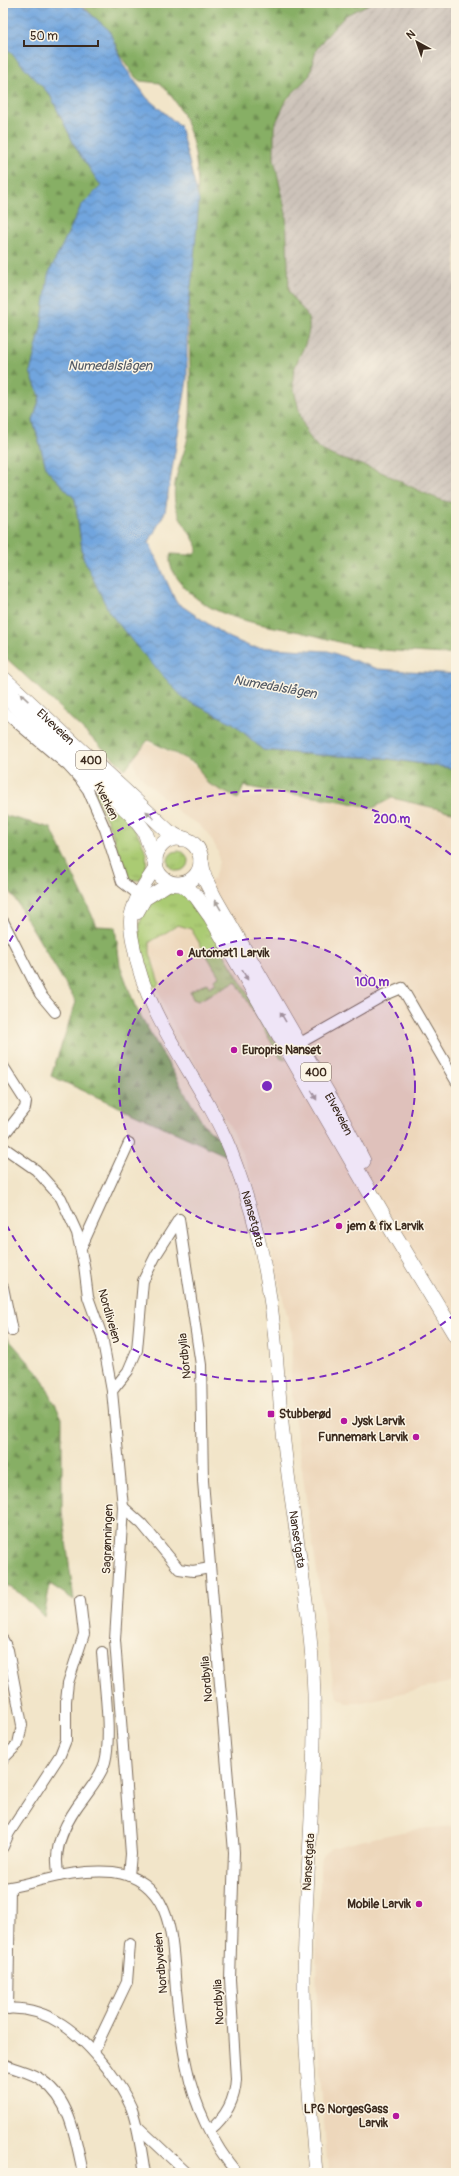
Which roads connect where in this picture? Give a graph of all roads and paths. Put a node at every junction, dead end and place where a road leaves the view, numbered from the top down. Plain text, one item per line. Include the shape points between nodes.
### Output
1 (3, 678) edge
2 (3, 694) edge
3 (3, 711) edge
4 (181, 838) junction
5 (201, 861) junction
6 (155, 864) junction
7 (176, 883) junction
8 (141, 897) junction
9 (3, 920) edge
10 (56, 1012) dead end
11 (293, 1047) junction
12 (3, 1066) edge
13 (456, 1081) edge
14 (3, 1136) edge
15 (129, 1143) dead end
16 (3, 1147) edge
17 (81, 1248) junction
18 (3, 1287) edge
19 (12, 1331) dead end
20 (456, 1336) edge
21 (112, 1391) junction
22 (123, 1507) junction
23 (210, 1568) junction
24 (80, 1600) dead end
25 (3, 1640) edge
26 (102, 1652) dead end
27 (3, 1759) edge
28 (3, 1847) edge
29 (59, 1876) junction
30 (129, 1876) junction
31 (7, 1888) edge
32 (130, 1944) dead end
33 (5, 2009) edge
34 (94, 2052) junction
35 (3, 2064) edge
36 (136, 2125) junction
37 (210, 2130) junction
38 (83, 2173) edge
39 (145, 2173) edge
40 (187, 2173) edge
41 (237, 2173) edge
42 (316, 2173) edge

4 -> 1 highway, Elveveien / 400 via 169,832
2 - 6 highway, Elveveien / 400 via 135,819 148,839
3 - 8 street, Kverken via 68,766 88,790 105,829 122,882
4 - 5 highway, 400 via 198,849
4 - 6 highway via 165,842 160,848
5 - 7 highway via 196,876
11 -> 5 highway, Elveveien / 400 via 214,899 204,877
6 - 7 highway, 400 via 163,879
6 - 8 main road, Nansetgata
7 - 8 main road
7 -> 11 highway, Elveveien / 400 via 196,896 211,917
8 - 42 main road, Nansetgata via 131,934 140,973 155,1011 213,1111 230,1151 254,1221 271,1304 283,1435 307,1604 314,1692 314,1772 304,1980 308,2095
9 - 10 street via 40,994
11 - 13 street via 383,996 402,988
11 - 20 highway, Elveveien / 400 via 393,1232
12 - 14 street via 26,1102 25,1108
15 - 17 street
16 - 17 street, Nordliveien via 36,1170 61,1198
17 - 21 street, Nordliveien via 88,1297 102,1336
18 - 19 street
21 - 22 street, Sagrønningen
21 - 23 street, Nordbylia via 128,1371 136,1350 143,1280 179,1219 201,1365 203,1481
22 - 23 street via 142,1524 179,1569 193,1571
22 - 30 street, Sagrønningen via 115,1640 131,1854
23 - 37 street, Nordbylia via 234,1852 230,1979 236,2079 235,2092 225,2116
24 - 28 street via 84,1634 68,1683 66,1740 60,1755 9,1833
25 - 27 street via 8,1650 22,1725 18,1744
26 - 29 street via 108,1744 105,1763 64,1829 56,1852
29 - 30 street, Nordbyveien via 112,1872
29 - 31 street, Nordbyveien
30 - 37 street, Nordbyveien via 149,1888 168,1916 172,1931 178,2011 187,2069
31 - 33 street, Nordbyveien
32 - 34 street via 127,1982
33 - 34 street via 25,2008 43,2013 60,2022
34 - 36 street via 123,2090
35 - 38 street via 43,2081 60,2098 72,2128
36 - 39 street
36 - 40 street
37 - 41 street, Nordbyveien

